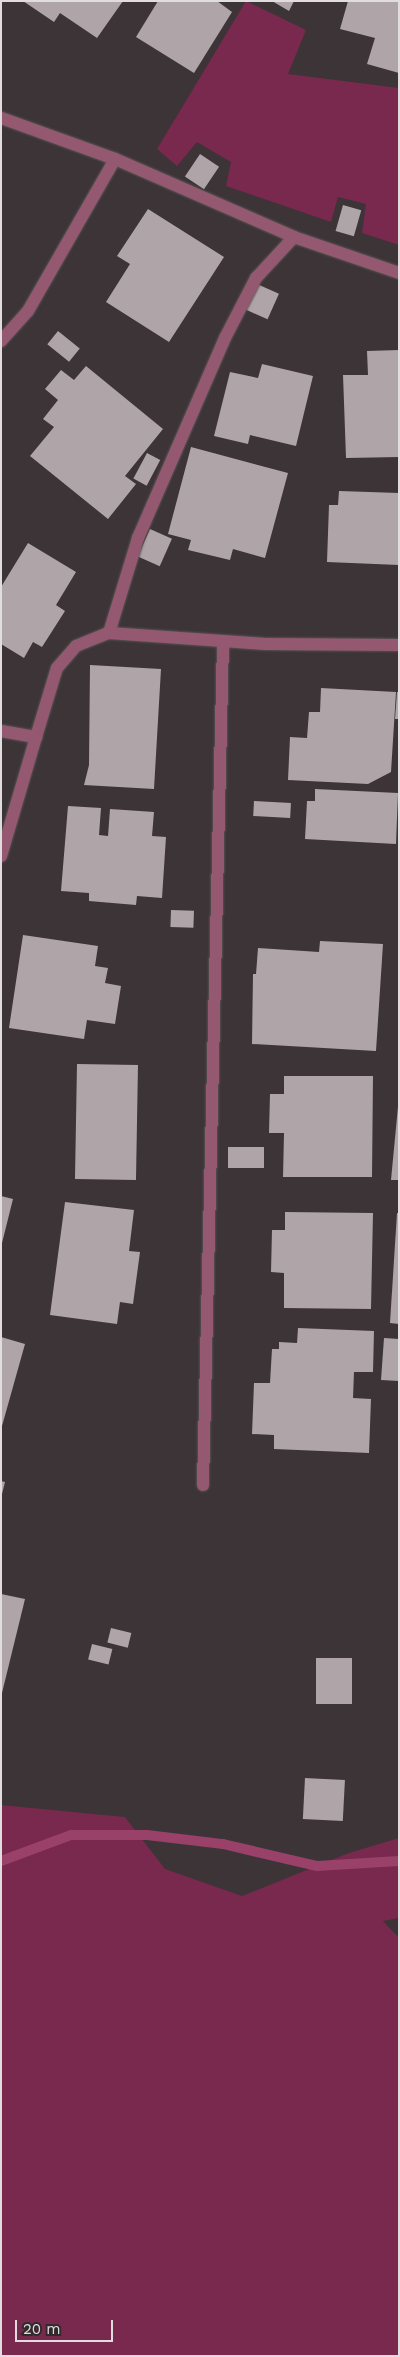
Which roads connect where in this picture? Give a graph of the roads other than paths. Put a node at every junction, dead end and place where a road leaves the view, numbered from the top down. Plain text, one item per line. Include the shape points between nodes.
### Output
1 (1, 118) edge
2 (115, 159) junction
3 (294, 237) junction
4 (399, 273) edge
5 (1, 341) edge
6 (109, 633) junction
7 (223, 641) junction
8 (399, 645) edge
9 (1, 731) edge
10 (36, 737) junction
11 (1, 856) edge
12 (203, 1485) dead end

1 - 2 street
2 - 3 street
2 - 5 street via 28,311
3 - 4 street
3 - 6 street via 256,278 225,338 138,538
6 - 7 street
6 - 10 street via 76,646 57,668
7 - 8 street
7 - 12 street
9 - 10 street
10 - 11 street

